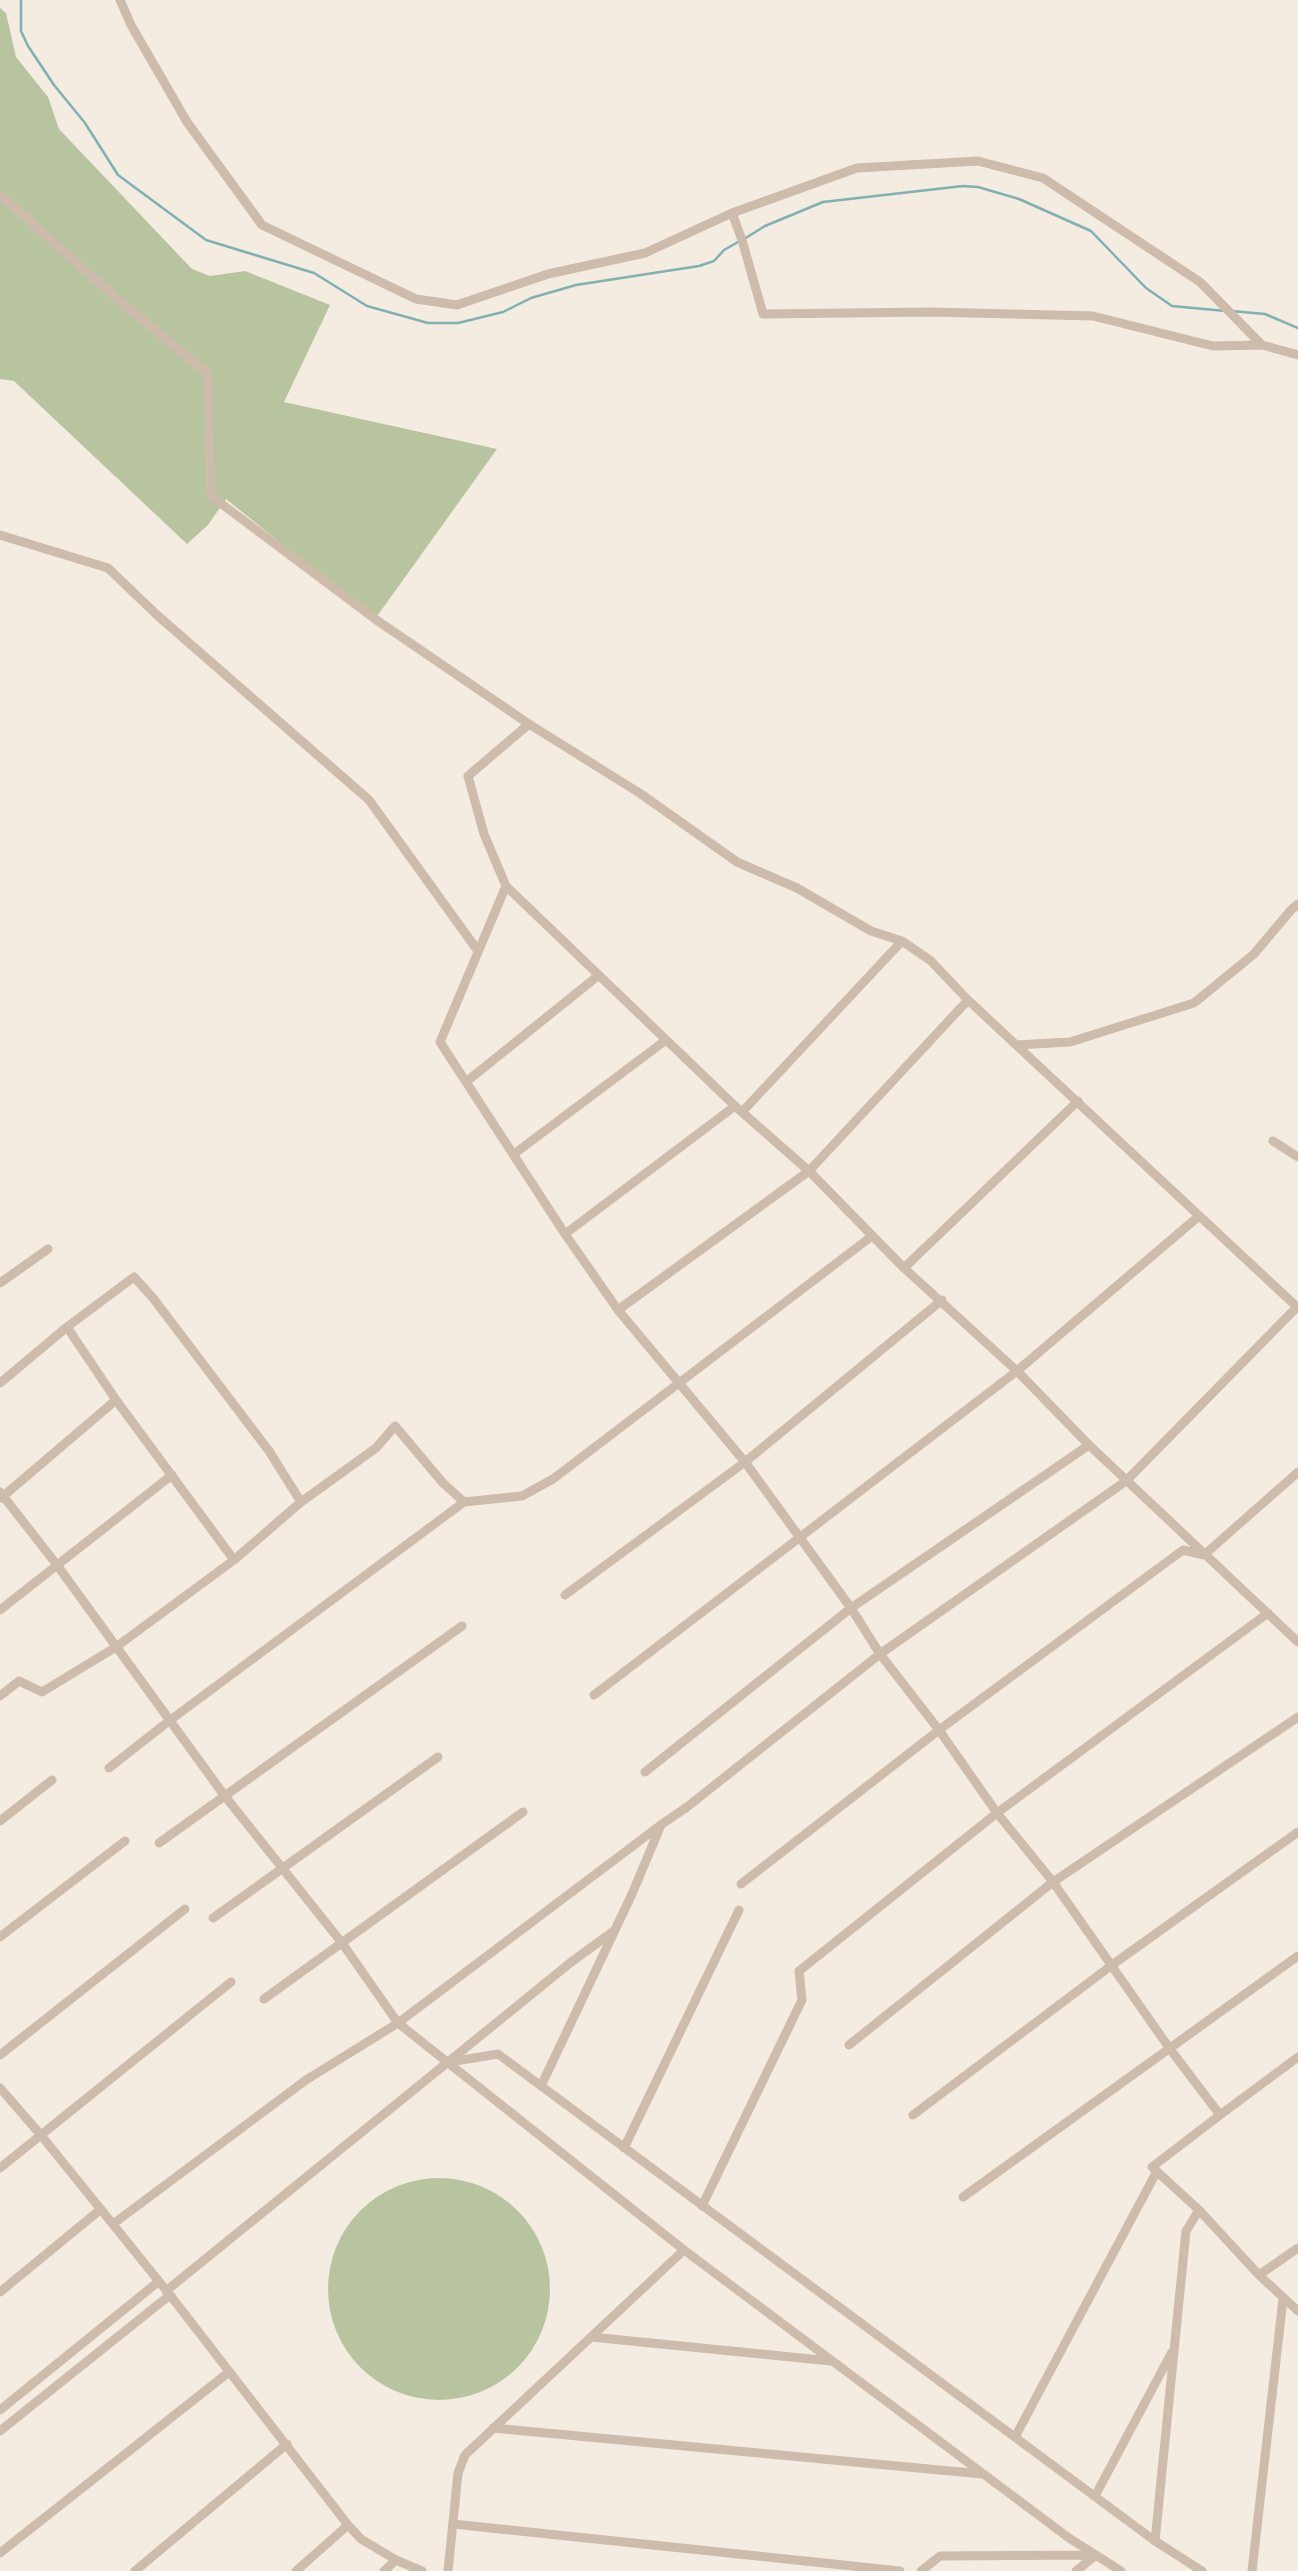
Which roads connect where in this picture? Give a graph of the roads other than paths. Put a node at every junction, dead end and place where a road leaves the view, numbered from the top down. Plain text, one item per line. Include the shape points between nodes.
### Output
1 (121, 0) edge
2 (0, 195) edge
3 (732, 213) junction
4 (1262, 345) junction
5 (1298, 355) edge
6 (0, 535) edge
7 (529, 724) junction
8 (506, 886) junction
9 (1298, 904) edge
10 (902, 941) junction
11 (478, 951) junction
12 (599, 975) junction
13 (968, 1000) junction
14 (666, 1040) junction
15 (1016, 1045) junction
16 (466, 1082) junction
17 (1078, 1101) junction
18 (738, 1109) junction
19 (1273, 1141) dead end
20 (514, 1154) junction
21 (1298, 1157) edge
22 (808, 1171) junction
23 (1199, 1216) junction
24 (565, 1234) junction
25 (872, 1236) junction
26 (48, 1249) dead end
27 (904, 1268) junction
28 (0, 1283) edge
29 (942, 1300) junction
30 (1297, 1308) edge
31 (618, 1310) junction
32 (67, 1327) junction
33 (1017, 1371) junction
34 (0, 1382) edge
35 (678, 1383) junction
36 (116, 1399) junction
37 (1089, 1445) junction
38 (745, 1462) junction
39 (1298, 1472) edge
40 (172, 1475) junction
41 (1126, 1481) junction
42 (1, 1496) edge
43 (302, 1502) junction
44 (464, 1502) junction
45 (800, 1539) junction
46 (1204, 1555) junction
47 (234, 1560) junction
48 (57, 1565) junction
49 (565, 1595) dead end
50 (851, 1608) junction
51 (0, 1610) edge
52 (1268, 1613) junction
53 (462, 1626) dead end
54 (1298, 1642) edge
55 (116, 1647) junction
56 (880, 1654) junction
57 (594, 1695) dead end
58 (0, 1696) edge
59 (1298, 1717) edge
60 (169, 1721) junction
61 (939, 1730) junction
62 (438, 1757) dead end
63 (110, 1768) dead end
64 (645, 1772) dead end
65 (52, 1780) dead end
66 (224, 1796) junction
67 (523, 1812) dead end
68 (997, 1813) junction
69 (0, 1821) edge
70 (662, 1824) junction
71 (1298, 1832) edge
72 (125, 1841) dead end
73 (159, 1843) dead end
74 (281, 1869) junction
75 (1053, 1882) junction
76 (741, 1884) dead end
77 (185, 1909) dead end
78 (738, 1910) dead end
79 (213, 1917) dead end
80 (615, 1930) junction
81 (0, 1937) edge
82 (342, 1943) junction
83 (1298, 1956) edge
84 (1112, 1965) junction
85 (231, 1982) dead end
86 (264, 1998) dead end
87 (398, 2023) junction
88 (849, 2045) dead end
89 (1170, 2049) junction
90 (0, 2055) edge
91 (1298, 2057) edge
92 (449, 2062) junction
93 (541, 2087) junction
94 (0, 2088) edge
95 (913, 2115) dead end
96 (1220, 2115) junction
97 (40, 2134) junction
98 (624, 2148) junction
99 (0, 2168) edge
100 (1157, 2171) junction
101 (963, 2197) dead end
102 (702, 2206) junction
103 (101, 2209) junction
104 (1199, 2210) junction
105 (113, 2224) junction
106 (1298, 2248) edge
107 (684, 2250) junction
108 (1259, 2275) junction
109 (158, 2282) junction
110 (0, 2292) edge
111 (168, 2293) junction
112 (1283, 2299) junction
113 (1298, 2311) edge
114 (591, 2337) junction
115 (1175, 2347) junction
116 (833, 2361) junction
117 (229, 2372) junction
118 (0, 2410) edge
119 (494, 2428) junction
120 (0, 2431) edge
121 (1015, 2437) junction
122 (287, 2444) junction
123 (984, 2474) junction
124 (1095, 2496) junction
125 (453, 2524) junction
126 (348, 2525) junction
127 (1155, 2541) junction
128 (0, 2553) edge
129 (1096, 2555) junction
130 (396, 2560) junction
131 (135, 2571) edge
132 (296, 2571) edge
133 (384, 2571) edge
134 (422, 2571) edge
135 (448, 2571) edge
136 (900, 2571) edge
137 (922, 2571) edge
138 (1076, 2571) edge
139 (1121, 2571) edge
140 (1202, 2571) edge
141 (1252, 2571) edge

1 - 3 street via 187,122 262,225 416,299 457,305 548,274 645,253
2 - 7 street via 208,374 211,496 375,619
3 - 4 street via 857,169 978,161 1043,178 1200,282
3 - 4 street via 763,314 1093,316 1213,346
4 - 5 street
6 - 11 street via 108,568 369,800
7 - 8 street via 468,776 484,834
7 - 10 street via 641,794 737,862 797,888 871,931
8 - 11 street
8 - 12 street
9 - 15 street via 1254,954 1194,1003 1070,1042
10 - 13 street via 931,961
10 - 18 street
11 - 16 street via 440,1042
12 - 14 street
12 - 16 street
13 - 15 street
13 - 22 street
14 - 18 street
14 - 20 street
15 - 17 street
16 - 20 street
17 - 23 street
17 - 27 street
18 - 22 street
18 - 24 street
19 - 21 street
20 - 24 street
22 - 25 street
22 - 31 street
23 - 30 street
23 - 33 street
24 - 31 street
25 - 27 street
25 - 35 street
26 - 28 street
27 - 29 street
29 - 33 street
29 - 38 street
30 - 41 street
31 - 35 street
32 - 34 street
32 - 36 street
32 - 43 street via 134,1277 270,1451
33 - 37 street
33 - 45 street
35 - 38 street
35 - 44 street via 553,1479 522,1496
36 - 40 street
36 - 42 street
37 - 41 street
37 - 50 street
38 - 45 street
38 - 49 street
39 - 46 street
40 - 47 street
40 - 48 street
41 - 46 street
41 - 56 street
42 - 48 street
43 - 44 street via 376,1448 395,1426
43 - 47 street
44 - 60 street
45 - 50 street
45 - 57 street
46 - 52 street
46 - 61 street via 1182,1550
47 - 55 street
48 - 51 street
48 - 55 street
50 - 56 street
50 - 64 street
52 - 54 street
52 - 68 street
53 - 66 street
55 - 58 street via 42,1692 19,1681
55 - 60 street
56 - 61 street
56 - 70 street
59 - 75 street
60 - 63 street
60 - 66 street
61 - 68 street
61 - 76 street
62 - 74 street
65 - 69 street
66 - 73 street
66 - 74 street
67 - 82 street
68 - 75 street
68 - 102 street via 799,1971 803,2000
70 - 80 street
70 - 87 street
71 - 84 street
72 - 81 street
74 - 79 street
74 - 82 street
75 - 84 street
75 - 88 street
77 - 90 street
78 - 98 street
80 - 92 street
80 - 93 street
82 - 86 street
82 - 87 street
83 - 89 street
84 - 89 street
84 - 95 street
85 - 97 street
87 - 92 street
87 - 105 street via 306,2080
89 - 96 street
89 - 101 street
91 - 96 street
92 - 93 street via 498,2054
92 - 107 street
92 - 111 street
93 - 98 street
94 - 97 street
96 - 100 street via 1152,2167
97 - 99 street
97 - 103 street
98 - 102 street
100 - 104 street
100 - 121 street
102 - 121 street
103 - 105 street
103 - 110 street
104 - 108 street
104 - 115 street via 1186,2231
105 - 109 street
106 - 108 street
107 - 114 street
107 - 116 street
108 - 112 street
109 - 111 street
109 - 118 street
111 - 117 street
111 - 120 street
112 - 113 street
112 - 141 street
114 - 116 street
114 - 119 street
115 - 124 street
115 - 127 street
116 - 123 street
117 - 122 street
117 - 128 street
119 - 123 street
119 - 125 street via 460,2463
121 - 124 street
122 - 126 street
122 - 131 street
123 - 129 street
124 - 127 street
125 - 135 street
125 - 136 street
126 - 130 street via 361,2539
126 - 132 street
127 - 140 street
129 - 137 street via 940,2556
129 - 138 street
129 - 139 street
130 - 133 street
130 - 134 street

